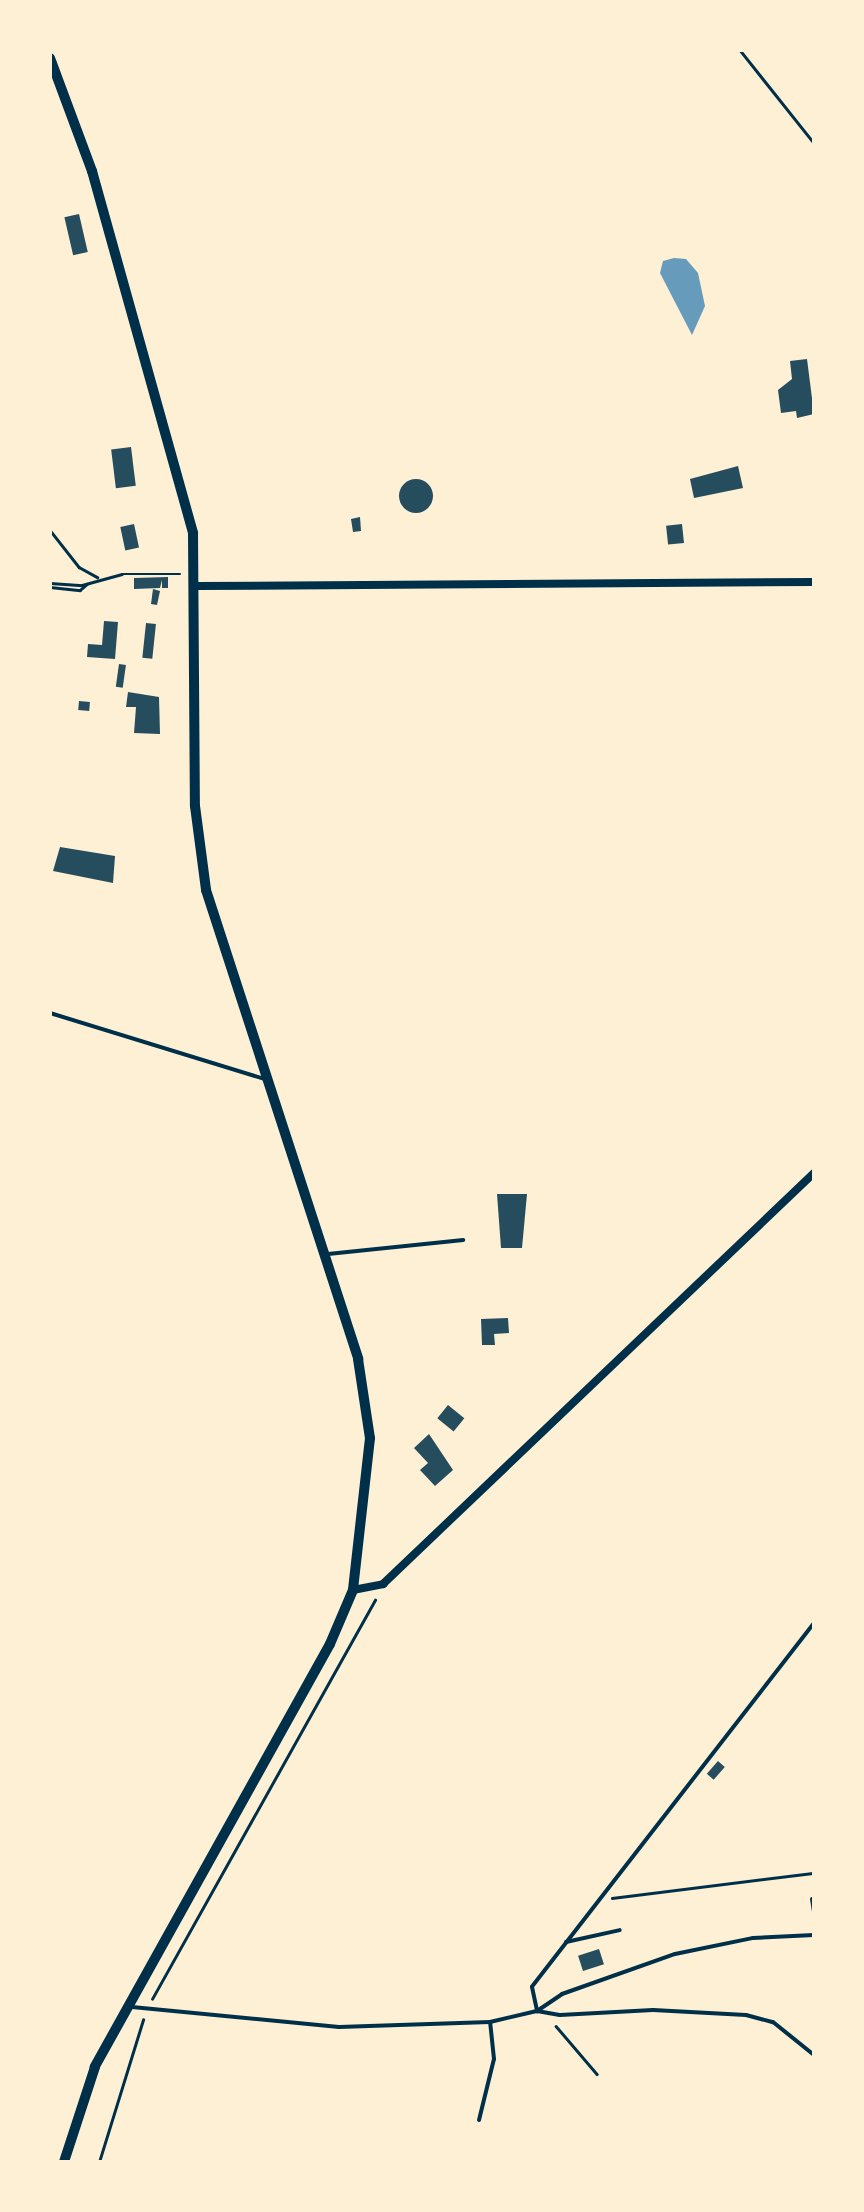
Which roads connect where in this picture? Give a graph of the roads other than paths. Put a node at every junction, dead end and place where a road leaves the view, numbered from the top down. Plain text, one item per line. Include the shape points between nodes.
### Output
1 (50, 58) edge
2 (197, 580) junction
3 (814, 582) edge
4 (50, 1013) edge
5 (267, 1080) junction
6 (814, 1173) edge
7 (463, 1240) dead end
8 (324, 1254) junction
9 (353, 1590) junction
10 (814, 1623) edge
11 (812, 1899) edge
12 (814, 1911) edge
13 (620, 1930) dead end
14 (814, 1935) edge
15 (566, 1942) junction
16 (127, 2007) junction
17 (536, 2011) junction
18 (490, 2022) junction
19 (814, 2055) edge
20 (479, 2120) dead end
21 (64, 2162) edge

1 - 2 main road via 124,280 180,482
2 - 3 street
2 - 5 main road via 195,806 206,890
4 - 5 lane
5 - 8 main road
6 - 9 street via 383,1584
7 - 8 lane
8 - 9 main road via 358,1360 370,1438
9 - 16 main road via 330,1644
10 - 15 lane
11 - 12 lane
13 - 15 lane
14 - 17 lane via 753,1938 676,1954 562,1994
15 - 17 lane via 532,1987
16 - 18 lane via 339,2027
16 - 21 main road via 95,2068
17 - 18 lane
17 - 19 lane via 746,2015 773,2022
18 - 20 lane via 494,2059

